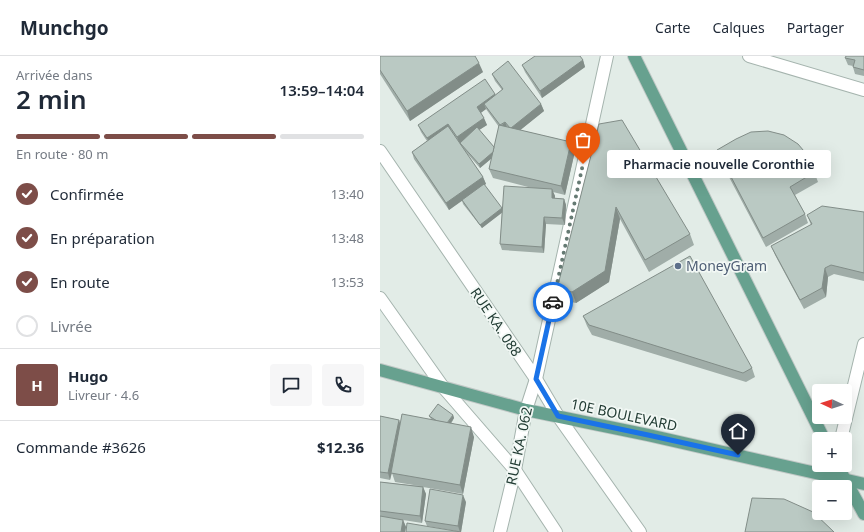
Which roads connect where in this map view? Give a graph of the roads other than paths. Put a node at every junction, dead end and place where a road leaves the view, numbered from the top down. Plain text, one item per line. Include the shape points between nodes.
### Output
1 (607, 56) edge
2 (634, 56) edge
3 (749, 56) edge
4 (864, 90) edge
5 (380, 152) edge
6 (380, 298) edge
7 (864, 344) edge
8 (380, 370) edge
9 (536, 379) junction
10 (443, 387) junction
11 (526, 410) junction
12 (558, 416) junction
13 (821, 432) edge
14 (842, 432) edge
15 (515, 470) junction
16 (840, 472) edge
17 (844, 479) junction
18 (864, 484) edge
19 (864, 514) edge
20 (500, 532) edge
21 (556, 532) edge
22 (640, 532) edge

1 - 9 street, RUE KA. 062
2 - 13 main road
3 - 4 street
5 - 9 street, RUE KA. 088
6 - 10 street
7 - 14 street
8 - 10 main road, 10E BOULEVARD
9 - 11 street, RUE KA. 062
9 - 12 street, RUE KA. 088
10 - 11 main road, 10E BOULEVARD
10 - 15 street
11 - 12 main road, 10E BOULEVARD
11 - 15 street, RUE KA. 062
12 - 17 main road, 10E BOULEVARD
12 - 22 street, RUE KA. 088
15 - 20 street, RUE KA. 062
15 - 21 street
16 - 17 main road
17 - 18 main road, 10E BOULEVARD
17 - 19 main road

